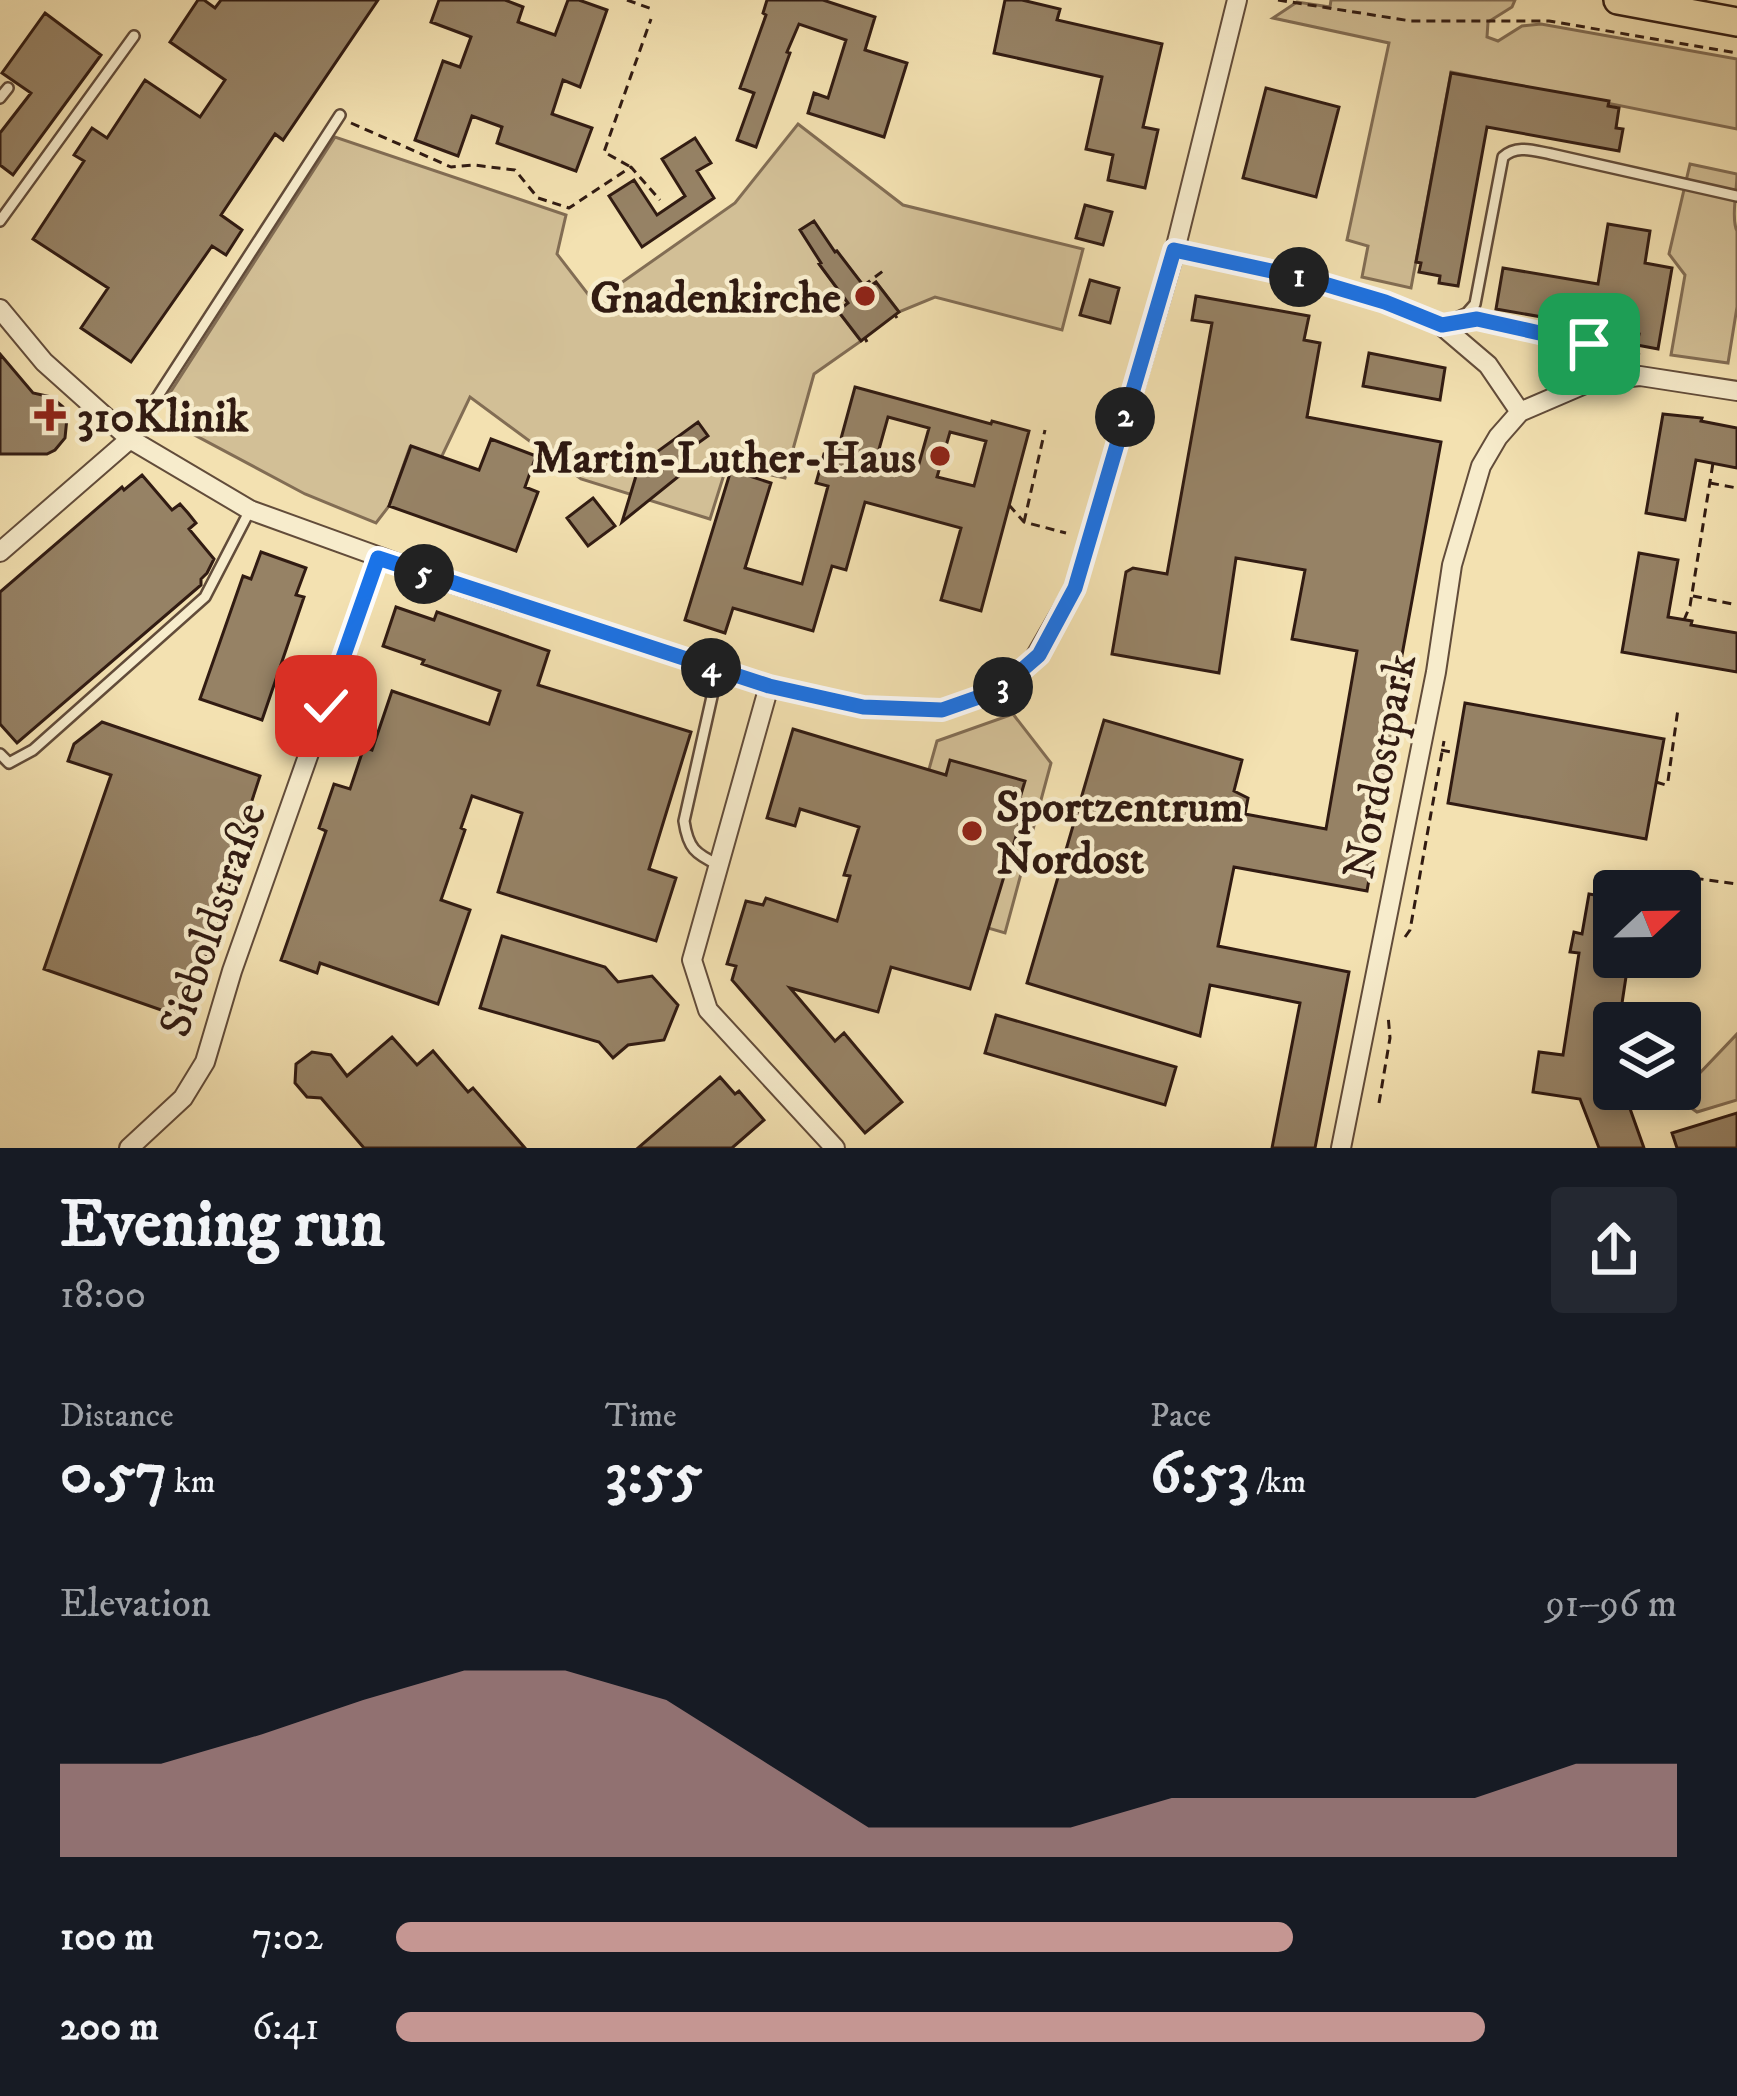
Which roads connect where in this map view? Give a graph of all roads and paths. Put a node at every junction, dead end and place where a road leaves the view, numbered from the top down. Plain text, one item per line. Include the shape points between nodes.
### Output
1 (627, 0) edge
2 (1238, 0) edge
3 (1279, 0) edge
4 (1618, 0) edge
5 (655, 10) dead end
6 (651, 19) dead end
7 (1737, 22) edge
8 (134, 36) dead end
9 (1737, 53) edge
10 (8, 88) dead end
11 (0, 98) edge
12 (340, 115) joint
13 (631, 167) junction
14 (1737, 196) edge
15 (660, 200) dead end
16 (0, 220) edge
17 (1174, 250) junction
18 (883, 271) dead end
19 (863, 286) dead end
20 (0, 310) edge
21 (1442, 325) junction
22 (1589, 344) junction
23 (1651, 357) dead end
24 (1592, 381) junction
25 (1736, 386) edge
26 (1520, 412) junction
27 (1046, 430) dead end
28 (130, 439) junction
29 (1713, 463) dead end
30 (1708, 483) junction
31 (1737, 488) edge
32 (1010, 505) dead end
33 (250, 510) junction
34 (1024, 522) junction
35 (1066, 533) dead end
36 (0, 552) edge
37 (378, 558) junction
38 (1691, 596) junction
39 (1737, 605) edge
40 (1684, 620) dead end
41 (718, 670) junction
42 (769, 686) junction
43 (1678, 710) dead end
44 (0, 754) edge
45 (1656, 782) dead end
46 (1426, 839) dead end
47 (718, 865) junction
48 (1701, 879) edge
49 (1737, 884) edge
50 (1402, 941) dead end
51 (1388, 1008) dead end
52 (1379, 1103) dead end
53 (129, 1148) edge
54 (835, 1148) edge
55 (1341, 1148) edge

1 - 5 path
2 - 17 street
3 - 9 path via 1412,21 1549,21
4 - 7 main road
6 - 13 path via 604,152
8 - 16 lane
10 - 11 lane
12 - 13 path via 451,166 515,170 538,198 569,208
12 - 28 lane
13 - 15 path
14 - 21 lane via 1509,151 1474,304
17 - 21 street via 1304,278
17 - 42 street via 1075,588 1039,655 999,690 942,710 863,707
18 - 19 path
20 - 28 street
21 - 22 path via 1477,319
21 - 26 street via 1487,365
22 - 23 path
22 - 24 path
24 - 25 street, Nordostpark via 1640,376
24 - 26 street, Nordostpark
26 - 55 street, Nordostpark via 1481,466 1452,565
27 - 34 path
28 - 33 street
28 - 36 street
29 - 30 path
30 - 31 path
30 - 38 path
32 - 34 path
33 - 37 street
33 - 44 lane via 206,597 33,750 9,763
34 - 35 path
37 - 41 street
37 - 53 street, Sieboldstraße via 205,1062 183,1098
38 - 39 path
38 - 40 path
41 - 42 street
41 - 47 lane via 684,821 687,841
42 - 47 street
43 - 45 path via 1668,782
46 - 50 path
47 - 54 street via 692,960 708,1010
48 - 49 path
51 - 52 path

